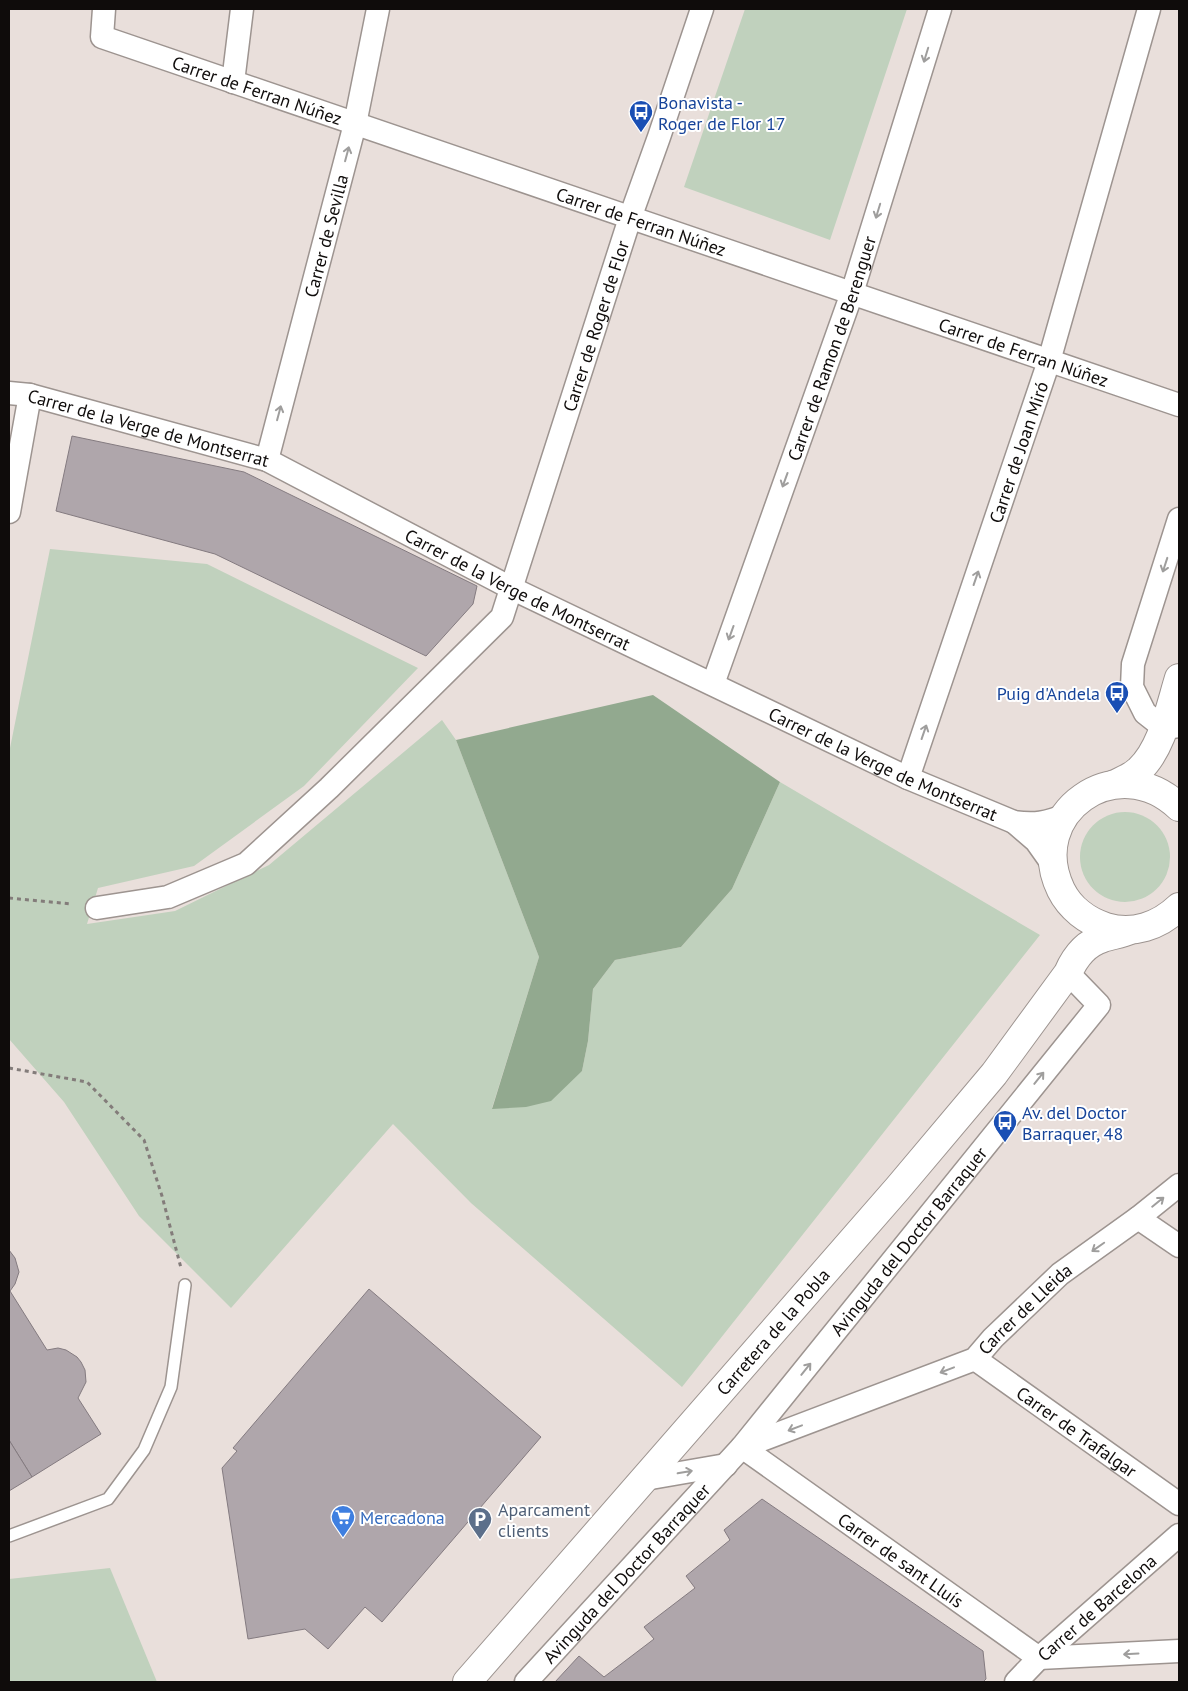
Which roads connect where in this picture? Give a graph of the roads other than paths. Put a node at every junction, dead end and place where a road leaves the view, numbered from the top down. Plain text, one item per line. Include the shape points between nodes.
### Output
1 (104, 9) edge
2 (242, 9) edge
3 (378, 9) edge
4 (702, 9) edge
5 (940, 9) edge
6 (1149, 9) edge
7 (233, 82) junction
8 (355, 124) junction
9 (630, 218) junction
10 (852, 293) junction
11 (1049, 361) junction
12 (19, 394) edge
13 (1179, 405) edge
14 (267, 460) junction
15 (9, 512) edge
16 (1179, 518) edge
17 (511, 588) junction
18 (1179, 678) edge
19 (713, 684) junction
20 (1167, 731) edge
21 (908, 778) junction
22 (1115, 784) junction
23 (1179, 807) edge
24 (1066, 814) junction
25 (1014, 822) junction
26 (1053, 865) junction
27 (1064, 896) junction
28 (1179, 907) edge
29 (97, 908) road end
30 (1130, 930) junction
31 (1068, 973) junction
32 (1179, 1185) edge
33 (1138, 1218) junction
34 (1179, 1246) edge
35 (185, 1285) road end
36 (975, 1359) junction
37 (742, 1448) junction
38 (726, 1465) junction
39 (644, 1479) junction
40 (1179, 1504) edge
41 (1179, 1535) edge
42 (9, 1536) edge
43 (1179, 1651) edge
44 (1039, 1658) junction
45 (468, 1682) edge
46 (526, 1682) edge
47 (1016, 1682) edge
48 (1035, 1682) edge

1 - 7 street, Carrer de Ferran Núñez via 102,38
2 - 7 street
3 - 8 street, Carrer de Sevilla
4 - 9 street, Carrer de Roger de Flor
5 -> 10 street, Carrer de Ramon de Berenguer
6 - 11 street, Carrer de Joan Miró
7 - 8 street, Carrer de Ferran Núñez
8 - 9 street, Carrer de Ferran Núñez
14 -> 8 street, Carrer de Sevilla
9 - 10 street, Carrer de Ferran Núñez
9 - 17 street, Carrer de Roger de Flor
10 - 11 street, Carrer de Ferran Núñez
10 -> 19 street, Carrer de Ramon de Berenguer
11 - 13 street, Carrer de Ferran Núñez
21 -> 11 street, Carrer de Joan Miró
12 - 14 street, Carrer de la Verge de Montserrat
12 - 15 street
14 - 17 street, Carrer de la Verge de Montserrat
16 -> 20 street via 1133,664 1132,686 1145,712
17 - 19 street, Carrer de la Verge de Montserrat
17 - 29 street, Carrer de Roger de Flor via 502,617 329,788 246,864 168,897
18 - 20 street
19 - 21 street, Carrer de la Verge de Montserrat
20 - 22 street via 1147,762
20 - 23 street via 1163,768 1166,782
21 - 25 street, Carrer de la Verge de Montserrat
22 - 23 street via 1144,786 1170,798
22 - 24 street via 1087,794
24 - 25 street, Carrer de la Verge de Montserrat via 1049,822
24 - 26 street via 1054,844
25 - 26 street, Carrer de la Verge de Montserrat via 1036,841
26 - 27 street, Carretera de la Pobla
27 - 30 street via 1086,918 1114,929
27 - 31 street, Carretera de la Pobla via 1073,916 1076,935
28 - 30 street, Carretera de la Pobla via 1159,922
30 - 31 street, Carretera de la Pobla via 1092,943 1077,956
37 -> 31 street, Avinguda del Doctor Barraquer via 1099,1005
31 - 39 street, Carretera de la Pobla via 994,1074
33 -> 32 street, Carrer de Lleida
33 - 34 street
33 -> 36 street, Carrer de Lleida via 1060,1274
35 - 42 lane via 171,1387 144,1450 108,1499
36 -> 37 street, Carrer de Lleida
36 - 40 street, Carrer de Trafalgar
37 - 38 street, Avinguda del Doctor Barraquer
37 - 44 street, Carrer de sant Lluís
39 -> 38 street, Avinguda del Doctor Barraquer
38 - 46 street, Avinguda del Doctor Barraquer
39 - 45 street, Carretera de la Pobla
41 - 44 street, Carrer de Barcelona
43 -> 44 street
44 - 47 street, Carrer de Barcelona
44 - 48 street

